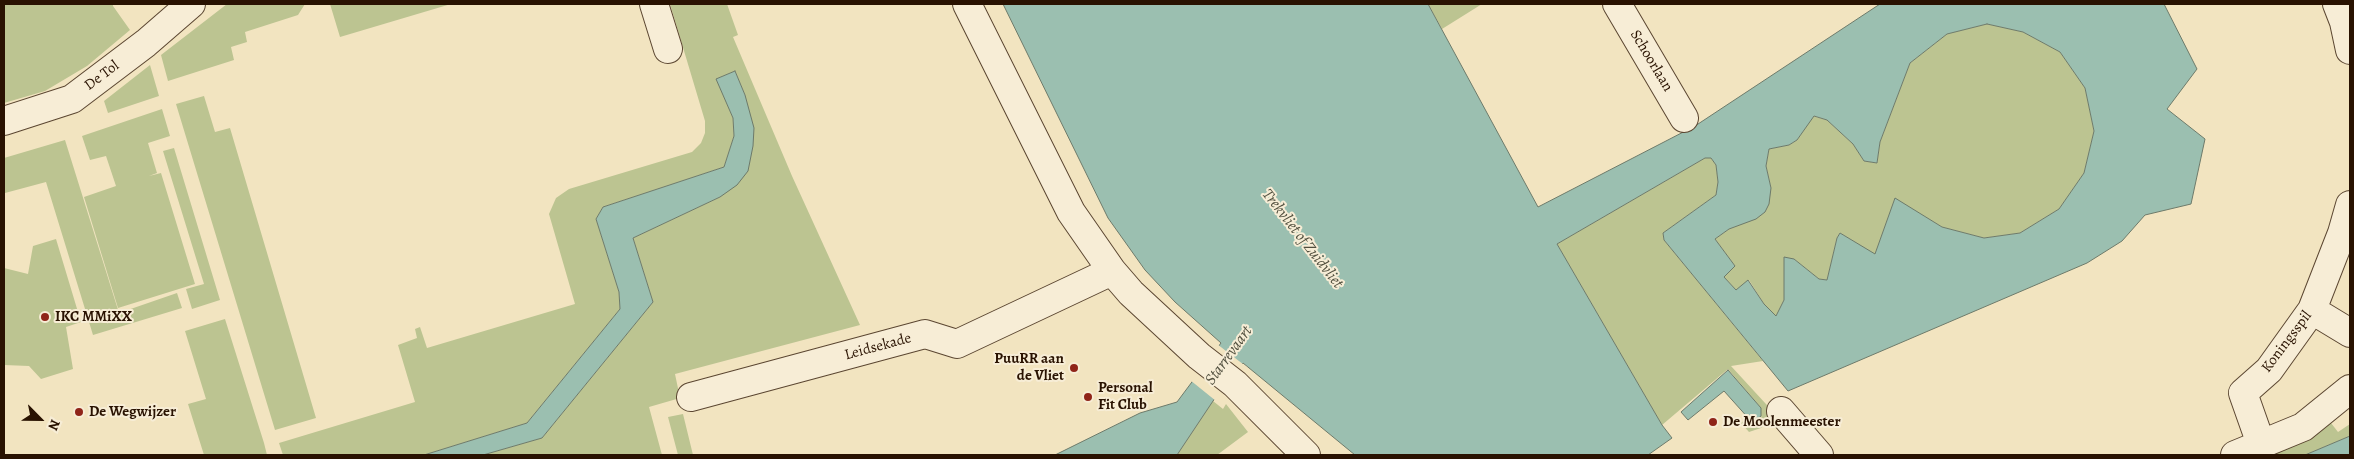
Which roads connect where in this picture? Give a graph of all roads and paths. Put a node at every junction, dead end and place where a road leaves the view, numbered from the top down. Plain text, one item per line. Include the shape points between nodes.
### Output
1 (654, 4) edge
2 (966, 4) edge
3 (1617, 4) edge
4 (2337, 4) edge
5 (188, 5) edge
6 (668, 49) dead end
7 (2350, 50) edge
8 (1684, 118) dead end
9 (4, 121) edge
10 (2350, 205) edge
11 (1112, 271) junction
12 (2312, 310) junction
13 (2350, 333) edge
14 (2350, 389) edge
15 (691, 397) dead end
16 (1781, 411) dead end
17 (2261, 444) junction
18 (1306, 455) edge
19 (1819, 455) edge
20 (2235, 455) edge

1 - 6 street
2 - 11 street via 1071,212
3 - 8 street, Schoorlaan
4 - 7 street
5 - 9 street, De Tol via 146,43 72,99
10 - 12 street, Koningsspil
11 - 15 street, Leidsekade via 957,344 925,334
11 - 18 street via 1130,293 1235,384
12 - 13 street
12 - 17 street, Koningsspil via 2269,370 2243,393
14 - 17 street via 2303,427
16 - 19 street
17 - 20 street

